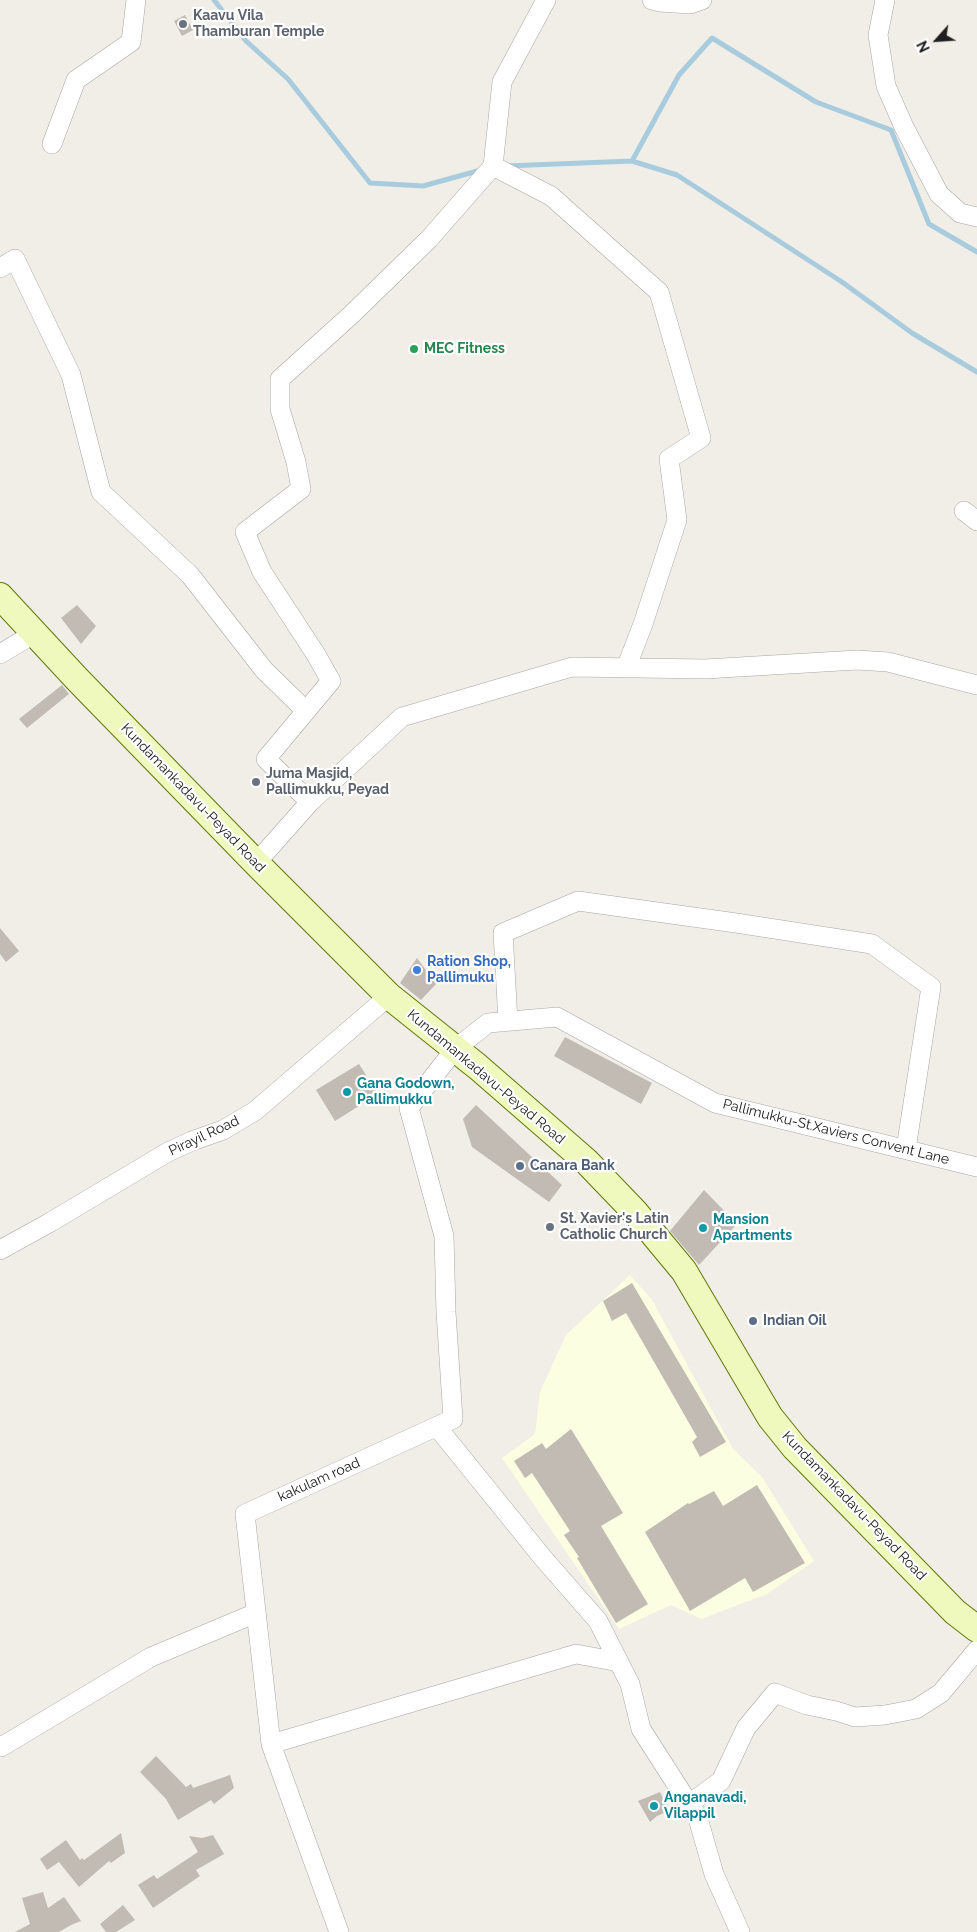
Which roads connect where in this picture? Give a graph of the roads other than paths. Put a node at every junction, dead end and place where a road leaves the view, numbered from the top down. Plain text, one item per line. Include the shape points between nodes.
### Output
1 (136, 0) edge
2 (546, 0) edge
3 (652, 0) edge
4 (702, 0) edge
5 (885, 0) edge
6 (52, 144) dead end
7 (493, 166) junction
8 (977, 217) edge
9 (0, 268) edge
10 (0, 596) edge
11 (35, 633) junction
12 (0, 654) edge
13 (626, 668) junction
14 (977, 685) edge
15 (306, 710) junction
16 (310, 802) junction
17 (256, 863) junction
18 (388, 996) junction
19 (508, 1021) junction
20 (447, 1060) junction
21 (906, 1149) junction
22 (977, 1167) edge
23 (0, 1250) edge
24 (437, 1427) junction
25 (256, 1613) junction
26 (977, 1628) edge
27 (977, 1650) edge
28 (619, 1662) junction
29 (271, 1744) junction
30 (0, 1745) edge
31 (689, 1804) junction
32 (339, 1932) edge
33 (740, 1932) edge

1 - 6 street via 131,42 76,80
2 - 7 street via 502,82
3 - 4 street via 690,4
5 - 8 street via 878,35 886,86 938,194 960,213
7 - 13 street via 551,196 659,292 701,438 669,459 677,520
7 - 15 street via 429,238 280,379 280,410 301,489 245,532 262,572 331,681
9 - 15 street via 15,259 71,375 101,492 190,574 264,670
10 - 11 main road, Kundamankadavu-Peyad Road
11 - 12 street
11 - 17 main road, Kundamankadavu-Peyad Road
13 - 14 street via 705,669 857,660 888,662
13 - 16 street via 572,668 402,717
15 - 16 street via 266,759
16 - 17 street
17 - 18 main road, Kundamankadavu-Peyad Road
18 - 20 main road, Kundamankadavu-Peyad Road
18 - 23 street, Pirayil Road via 255,1111 223,1130 168,1152
19 - 20 street, Pallimukku-St.Xaviers Convent Lane via 488,1023
19 - 21 street, Pallimukku-St.Xaviers Convent Lane via 557,1017 715,1103
19 - 21 street via 503,933 578,901 872,944 931,987
20 - 24 street, kakulam road via 410,1108 444,1236 453,1419
20 - 26 main road, Kundamankadavu-Peyad Road via 478,1067 586,1161 635,1212 684,1271 770,1417 795,1448 955,1612
21 - 22 street, Pallimukku-St.Xaviers Convent Lane
24 - 25 street, kakulam road via 245,1514
24 - 28 street via 598,1621
25 - 29 street, kakulam road
25 - 30 street via 151,1656
27 - 31 street via 941,1693 916,1709 855,1717 775,1693 746,1728 721,1781
28 - 29 street via 576,1654
28 - 31 street via 630,1684 641,1729
29 - 32 street, kakulam road
31 - 33 street via 697,1815 714,1874

